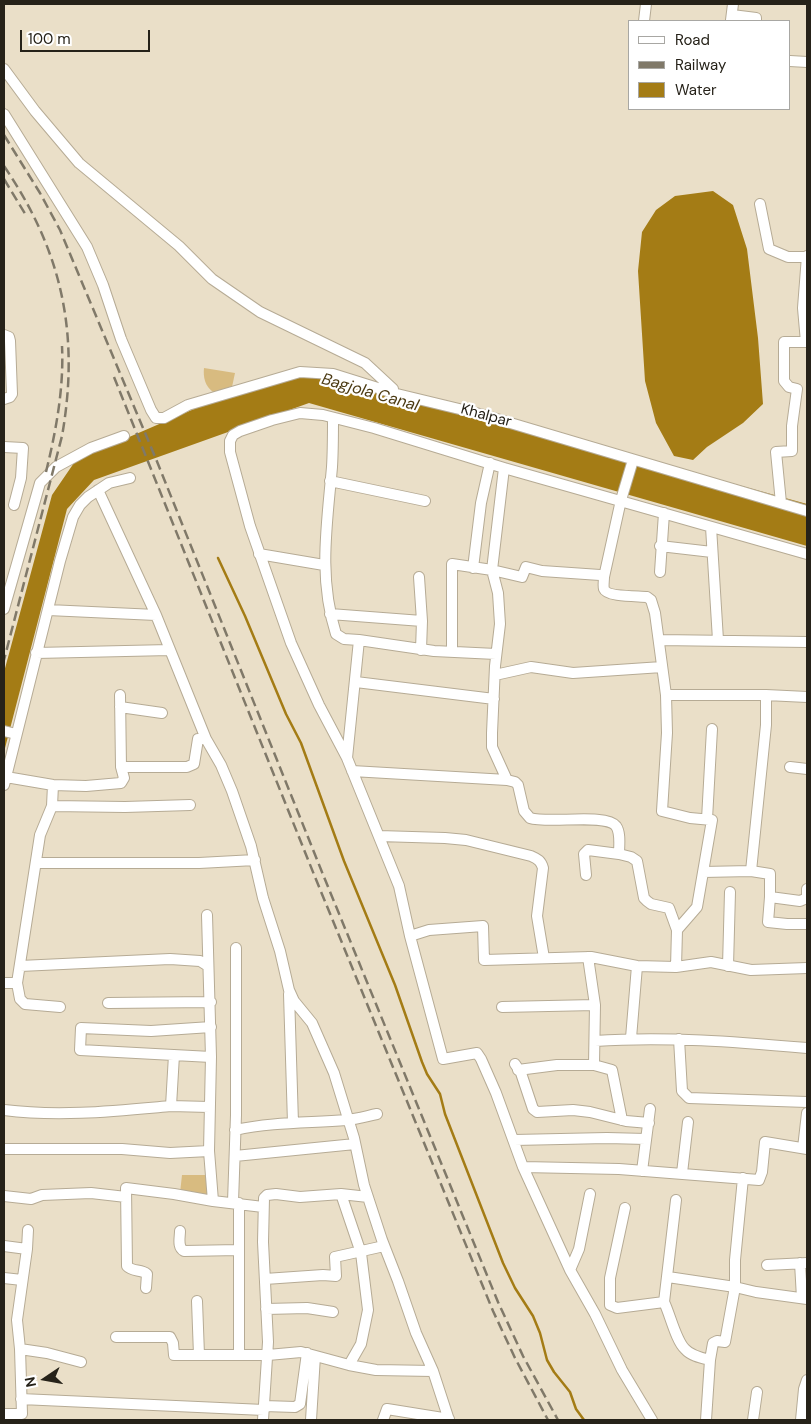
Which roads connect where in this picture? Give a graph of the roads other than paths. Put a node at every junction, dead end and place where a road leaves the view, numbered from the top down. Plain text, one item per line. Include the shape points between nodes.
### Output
1 (646, 4) edge
2 (733, 4) edge
3 (732, 18) edge
4 (644, 20) edge
5 (756, 20) edge
6 (791, 61) edge
7 (807, 62) edge
8 (4, 70) edge
9 (4, 114) edge
10 (760, 204) dead end
11 (807, 256) edge
12 (806, 280) edge
13 (4, 336) edge
14 (797, 389) junction
15 (807, 391) edge
16 (398, 394) junction
17 (4, 399) edge
18 (333, 418) junction
19 (124, 436) dead end
20 (4, 447) edge
21 (634, 460) junction
22 (490, 463) junction
23 (504, 468) junction
24 (130, 478) dead end
25 (330, 481) junction
26 (98, 490) junction
27 (621, 500) junction
28 (425, 501) dead end
29 (781, 503) junction
30 (14, 504) dead end
31 (807, 511) edge
32 (664, 513) junction
33 (711, 527) junction
34 (660, 546) junction
35 (712, 552) junction
36 (260, 554) junction
37 (807, 554) edge
38 (324, 564) junction
39 (473, 568) junction
40 (492, 570) junction
41 (660, 572) dead end
42 (419, 577) dead end
43 (604, 577) junction
44 (6, 591) edge
45 (4, 609) edge
46 (48, 610) junction
47 (330, 614) junction
48 (156, 615) junction
49 (422, 621) junction
50 (359, 640) junction
51 (659, 640) junction
52 (718, 640) junction
53 (807, 642) edge
54 (170, 650) junction
55 (421, 650) junction
56 (452, 652) junction
57 (36, 653) junction
58 (496, 654) junction
59 (662, 667) junction
60 (495, 675) junction
61 (356, 682) junction
62 (120, 695) dead end
63 (666, 695) junction
64 (766, 695) junction
65 (807, 697) edge
66 (494, 699) junction
67 (120, 707) junction
68 (162, 713) dead end
69 (712, 729) dead end
70 (11, 733) edge
71 (206, 739) junction
72 (347, 758) junction
73 (121, 767) junction
74 (790, 767) dead end
75 (807, 769) edge
76 (352, 770) junction
77 (507, 780) junction
78 (5, 781) edge
79 (52, 786) junction
80 (190, 805) dead end
81 (52, 806) junction
82 (707, 819) junction
83 (378, 836) junction
84 (619, 854) junction
85 (255, 860) junction
86 (36, 863) junction
87 (751, 871) junction
88 (703, 872) junction
89 (586, 875) dead end
90 (807, 889) edge
91 (730, 892) dead end
92 (770, 897) junction
93 (207, 915) dead end
94 (807, 924) edge
95 (677, 930) junction
96 (410, 936) junction
97 (236, 948) dead end
98 (588, 957) junction
99 (544, 958) junction
100 (20, 966) junction
101 (208, 966) junction
102 (637, 966) junction
103 (728, 966) junction
104 (676, 967) junction
105 (807, 968) edge
106 (4, 983) edge
107 (17, 983) junction
108 (290, 990) junction
109 (211, 1002) junction
110 (108, 1003) dead end
111 (596, 1005) junction
112 (502, 1006) dead end
113 (60, 1007) dead end
114 (211, 1027) junction
115 (631, 1038) junction
116 (679, 1039) junction
117 (595, 1041) junction
118 (807, 1048) edge
119 (174, 1055) junction
120 (211, 1057) junction
121 (594, 1065) junction
122 (807, 1102) edge
123 (172, 1106) junction
124 (209, 1107) junction
125 (650, 1109) dead end
126 (4, 1110) edge
127 (807, 1112) edge
128 (377, 1114) dead end
129 (347, 1120) junction
130 (622, 1120) junction
131 (293, 1122) junction
132 (688, 1122) dead end
133 (648, 1123) junction
134 (236, 1130) junction
135 (646, 1138) junction
136 (514, 1140) junction
137 (355, 1144) junction
138 (4, 1149) edge
139 (805, 1149) edge
140 (209, 1151) junction
141 (235, 1156) junction
142 (523, 1168) junction
143 (642, 1171) junction
144 (682, 1173) junction
145 (743, 1178) junction
146 (341, 1194) junction
147 (590, 1194) dead end
148 (4, 1196) edge
149 (126, 1197) junction
150 (368, 1197) junction
151 (676, 1200) dead end
152 (213, 1201) junction
153 (236, 1203) junction
154 (263, 1207) junction
155 (624, 1208) dead end
156 (28, 1230) dead end
157 (180, 1231) dead end
158 (4, 1246) edge
159 (384, 1246) junction
160 (27, 1249) junction
161 (239, 1250) junction
162 (361, 1252) junction
163 (804, 1263) edge
164 (767, 1265) dead end
165 (570, 1270) junction
166 (668, 1277) junction
167 (4, 1278) edge
168 (265, 1279) junction
169 (22, 1280) junction
170 (735, 1287) junction
171 (146, 1288) dead end
172 (805, 1299) edge
173 (197, 1301) dead end
174 (664, 1302) junction
175 (266, 1309) junction
176 (333, 1312) dead end
177 (116, 1337) dead end
178 (20, 1350) junction
179 (311, 1354) junction
180 (199, 1355) junction
181 (239, 1355) junction
182 (268, 1355) junction
183 (710, 1360) junction
184 (81, 1362) dead end
185 (349, 1365) junction
186 (433, 1372) junction
187 (807, 1380) edge
188 (756, 1392) dead end
189 (21, 1399) junction
190 (264, 1412) edge
191 (4, 1414) edge
192 (22, 1417) edge
193 (449, 1419) edge
194 (312, 1420) edge
195 (383, 1420) edge
196 (652, 1420) edge
197 (706, 1420) edge
198 (753, 1420) edge
199 (801, 1420) edge

1 - 4 street
2 - 3 street
3 - 5 street
6 - 7 street
8 - 16 street via 79,163 179,246 212,279 260,312 365,363
9 - 16 street, Khalpar via 87,246 121,339 156,418 164,418 188,405 300,372 333,374
10 - 11 street via 769,249 788,257
11 - 12 street
12 - 14 street via 803,308 806,342 784,342 784,381
13 - 17 street via 10,340 12,394
14 - 15 street
14 - 29 street via 792,451 776,452
16 - 21 street, Khalpar via 480,414
18 - 22 street
18 - 25 street
18 - 36 street via 300,413 233,435 230,452
19 - 44 street via 91,448 56,467 40,483
20 - 30 street via 22,448 21,478
21 - 27 street
21 - 29 street, Khalpar
22 - 23 street
22 - 39 street
23 - 27 street
23 - 40 street
24 - 26 street via 109,483
25 - 28 street
25 - 38 street
26 - 46 street via 80,505 73,517
26 - 48 street
27 - 32 street
27 - 43 street
29 - 31 street, Khalpar
32 - 33 street
32 - 34 street
33 - 35 street
33 - 37 street
34 - 35 street
34 - 41 street
35 - 52 street
36 - 38 street
36 - 72 street via 291,643
38 - 47 street
39 - 40 street
39 - 56 street via 452,564
40 - 43 street via 522,577 526,567
40 - 58 street via 499,608
42 - 49 street
43 - 51 street via 607,593 647,596 651,600
44 - 45 street
46 - 48 street
46 - 57 street
47 - 49 street
47 - 50 street via 339,637
48 - 54 street
49 - 55 street
50 - 55 street
50 - 61 street
51 - 52 street
51 - 59 street
52 - 53 street
54 - 57 street
54 - 71 street
55 - 56 street
56 - 58 street
57 - 70 street
58 - 60 street
59 - 60 street via 574,672 531,667
59 - 63 street
60 - 66 street
61 - 66 street
61 - 72 street
62 - 67 street
63 - 64 street
63 - 82 street via 662,811
64 - 65 street
64 - 87 street via 766,725
66 - 77 street via 492,747
67 - 68 street
67 - 73 street
69 - 82 street
70 - 78 street
71 - 73 street via 198,738 194,764 187,767
71 - 85 street via 232,791
72 - 76 street
73 - 79 street via 124,778 121,783
74 - 75 street
76 - 77 street
76 - 83 street
77 - 84 street via 518,785 524,811 530,818 612,823 619,832
78 - 79 street
79 - 81 street
80 - 81 street via 125,808
81 - 86 street via 40,836
82 - 88 street via 712,820
83 - 96 street via 399,886
83 - 99 street via 466,840 537,859 542,868 537,916
84 - 89 street via 588,850 584,854
84 - 95 street via 637,861 644,898 651,904 669,908
85 - 86 street
85 - 108 street
86 - 100 street
87 - 88 street
87 - 92 street via 770,874
88 - 95 street via 697,907
90 - 92 street via 807,898 800,901
91 - 103 street
92 - 94 street via 768,922
93 - 101 street
95 - 104 street
96 - 99 street via 429,930 483,926 484,960
96 - 136 street via 443,1059 478,1053
97 - 134 street
98 - 99 street
98 - 102 street
98 - 111 street
100 - 101 street via 170,960 200,961
100 - 107 street
101 - 109 street
102 - 104 street
102 - 115 street
103 - 104 street via 711,962
103 - 105 street via 750,970
106 - 107 street
107 - 113 street via 20,1000 25,1004
108 - 129 street via 294,1002 312,1023 334,1072
108 - 131 street
109 - 110 street
109 - 114 street
111 - 112 street
111 - 117 street
114 - 119 street via 151,1031 81,1028 80,1050
114 - 120 street
115 - 116 street
115 - 117 street
116 - 118 street
116 - 122 street via 682,1091 689,1098
117 - 121 street
119 - 120 street
119 - 123 street
120 - 124 street
121 - 130 street via 612,1070
121 - 130 street via 516,1067 537,1112 572,1110
123 - 124 street
123 - 126 street via 84,1113 35,1114
124 - 140 street
125 - 133 street
127 - 139 street
128 - 129 street
129 - 131 street
129 - 137 street
130 - 133 street
131 - 134 street
132 - 144 street
133 - 135 street
134 - 141 street
135 - 136 street
135 - 143 street
136 - 142 street
137 - 141 street
137 - 150 street
138 - 140 street
139 - 145 street via 764,1142 759,1180
140 - 152 street
141 - 153 street
142 - 143 street
142 - 165 street
143 - 144 street
144 - 145 street
145 - 170 street
146 - 150 street
146 - 154 street via 300,1197 271,1194 264,1198
146 - 162 street
147 - 165 street via 579,1249
148 - 149 street via 31,1198 91,1193
149 - 152 street via 126,1188
149 - 171 street via 127,1266 147,1274
150 - 159 street
151 - 166 street
152 - 153 street
153 - 154 street
153 - 161 street
154 - 168 street
155 - 174 street via 610,1278 610,1305 617,1308
156 - 160 street
157 - 161 street via 179,1245 184,1250
158 - 160 street
159 - 162 street
159 - 186 street
160 - 169 street
161 - 181 street
162 - 168 street via 335,1257 336,1276
162 - 185 street via 368,1310 361,1344
163 - 164 street
163 - 172 street
165 - 196 street
166 - 170 street
166 - 174 street
167 - 169 street
168 - 175 street
169 - 178 street via 17,1320
170 - 172 street
170 - 183 street via 725,1342 713,1343
173 - 180 street
174 - 183 street via 684,1349
175 - 176 street via 307,1308
175 - 182 street
177 - 180 street via 170,1337 174,1355
178 - 184 street
178 - 189 street
179 - 182 street
179 - 185 street
179 - 190 street via 300,1404
179 - 194 street
180 - 181 street
181 - 182 street
182 - 190 street
183 - 197 street
185 - 186 street via 376,1370
186 - 193 street
187 - 199 street
188 - 198 street
189 - 190 street
189 - 192 street
191 - 192 street
193 - 195 street via 387,1409

